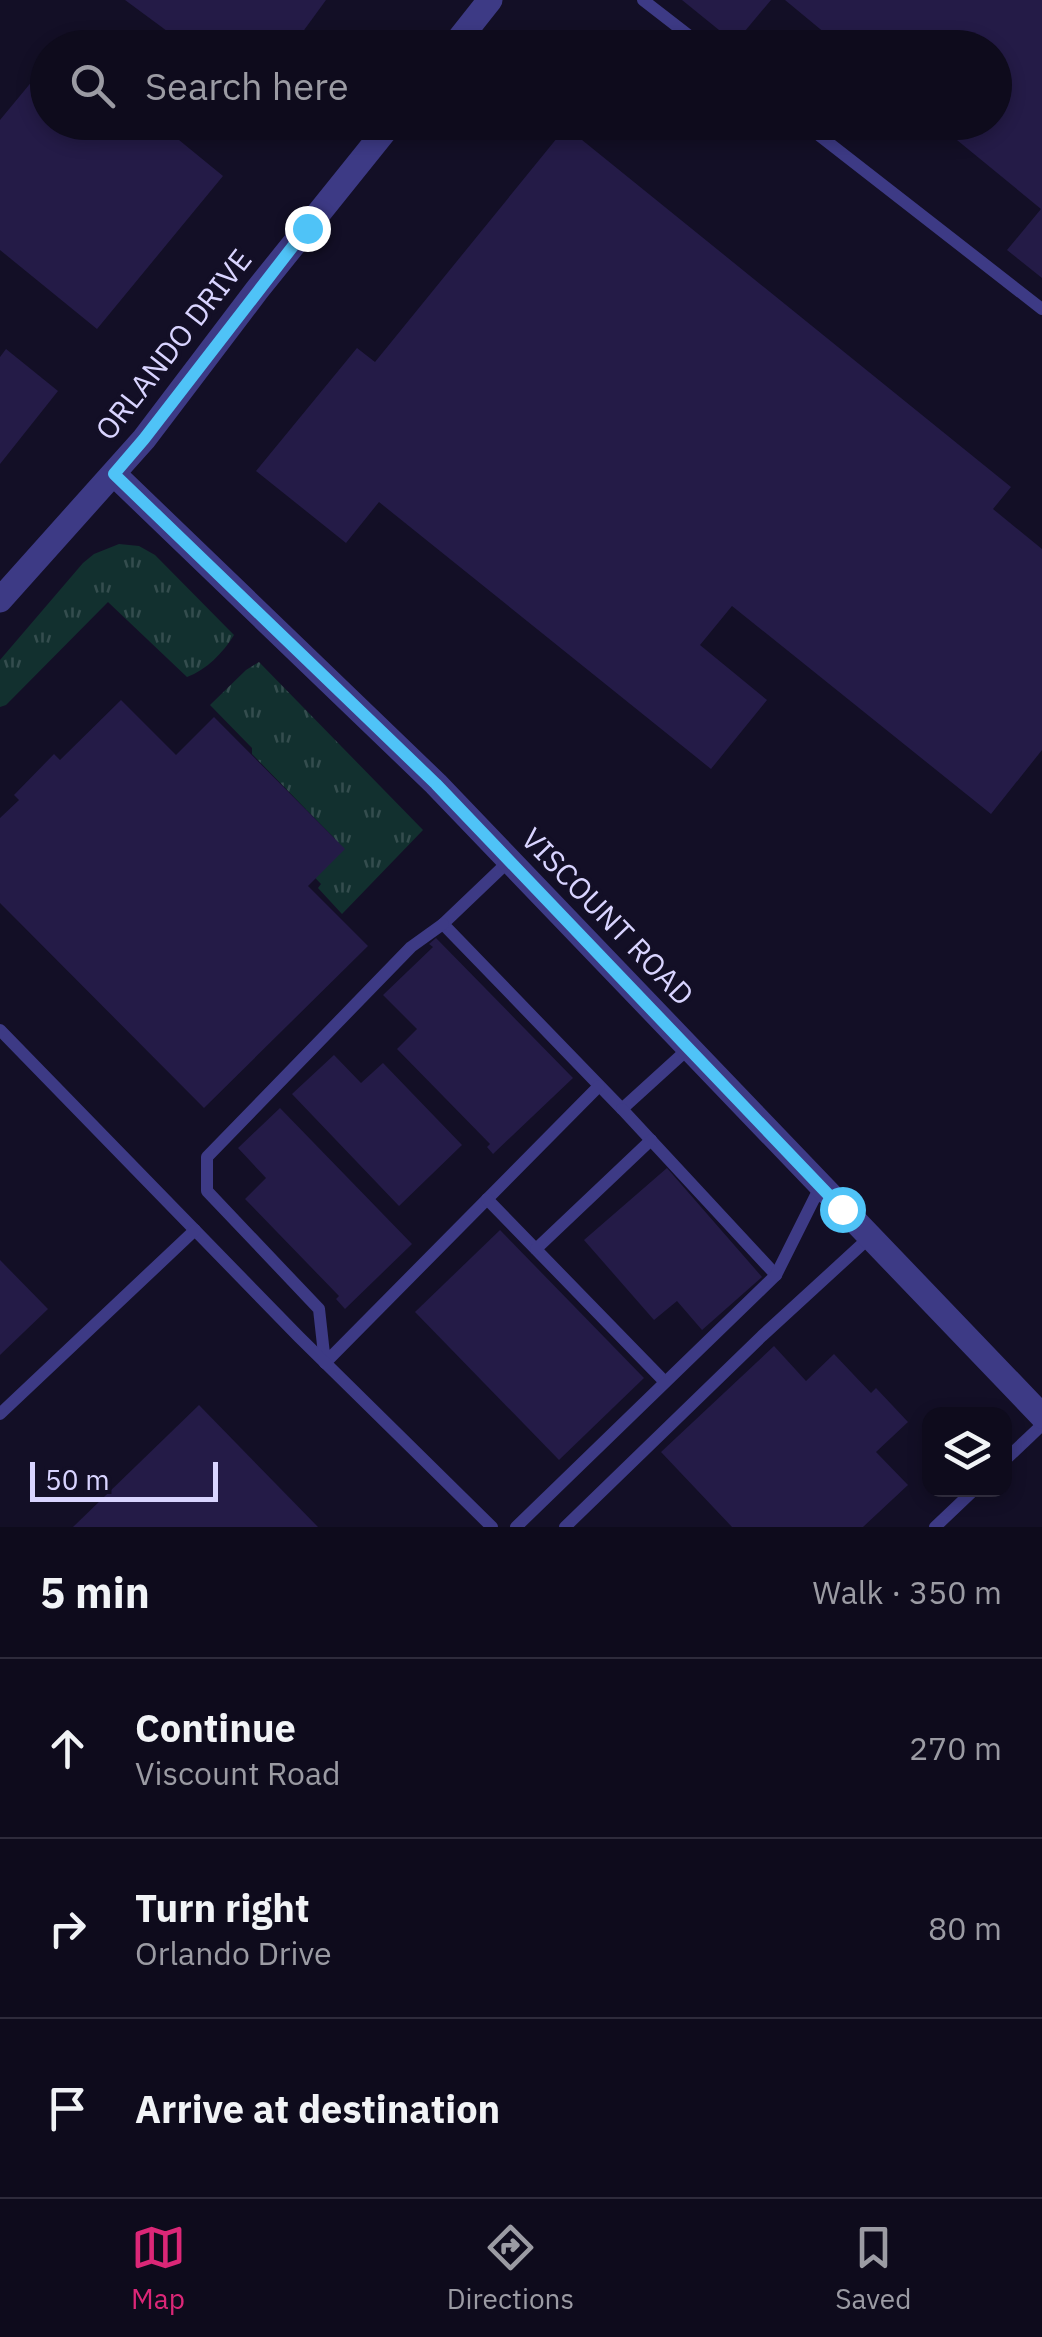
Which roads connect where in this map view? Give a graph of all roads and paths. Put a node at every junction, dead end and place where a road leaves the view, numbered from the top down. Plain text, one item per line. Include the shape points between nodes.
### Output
1 (490, 0) edge
2 (643, 0) edge
3 (466, 30) edge
4 (681, 30) edge
5 (378, 140) edge
6 (825, 140) edge
7 (1042, 308) edge
8 (114, 474) junction
9 (0, 600) edge
10 (509, 861) junction
11 (443, 924) junction
12 (0, 1030) edge
13 (688, 1049) junction
14 (599, 1086) junction
15 (622, 1109) junction
16 (652, 1140) junction
17 (820, 1186) junction
18 (487, 1199) junction
19 (195, 1230) junction
20 (870, 1237) junction
21 (536, 1250) junction
22 (776, 1274) junction
23 (326, 1363) junction
24 (665, 1382) junction
25 (0, 1414) edge
26 (1042, 1416) edge
27 (1042, 1425) edge
28 (1012, 1453) edge
29 (966, 1497) edge
30 (492, 1527) edge
31 (516, 1527) edge
32 (565, 1527) edge
33 (934, 1527) edge

1 - 3 street
2 - 4 lane
5 - 8 street, ORLANDO DRIVE
6 - 7 lane
8 - 9 street, ORLANDO DRIVE
8 - 10 street, VISCOUNT ROAD
10 - 11 lane
10 - 13 street, VISCOUNT ROAD
11 - 14 lane
11 - 23 lane via 411,947 207,1157 208,1191 319,1308
12 - 19 lane
13 - 15 lane
13 - 17 street, VISCOUNT ROAD
14 - 15 lane
14 - 18 lane
15 - 16 lane
16 - 21 lane
16 - 22 lane
17 - 20 street, VISCOUNT ROAD
17 - 22 lane
18 - 21 lane
18 - 23 lane
19 - 23 lane
19 - 25 lane
20 - 26 street, VISCOUNT ROAD
20 - 32 lane
21 - 24 lane
22 - 24 lane
23 - 30 lane
24 - 31 lane
27 - 28 lane
29 - 33 lane

